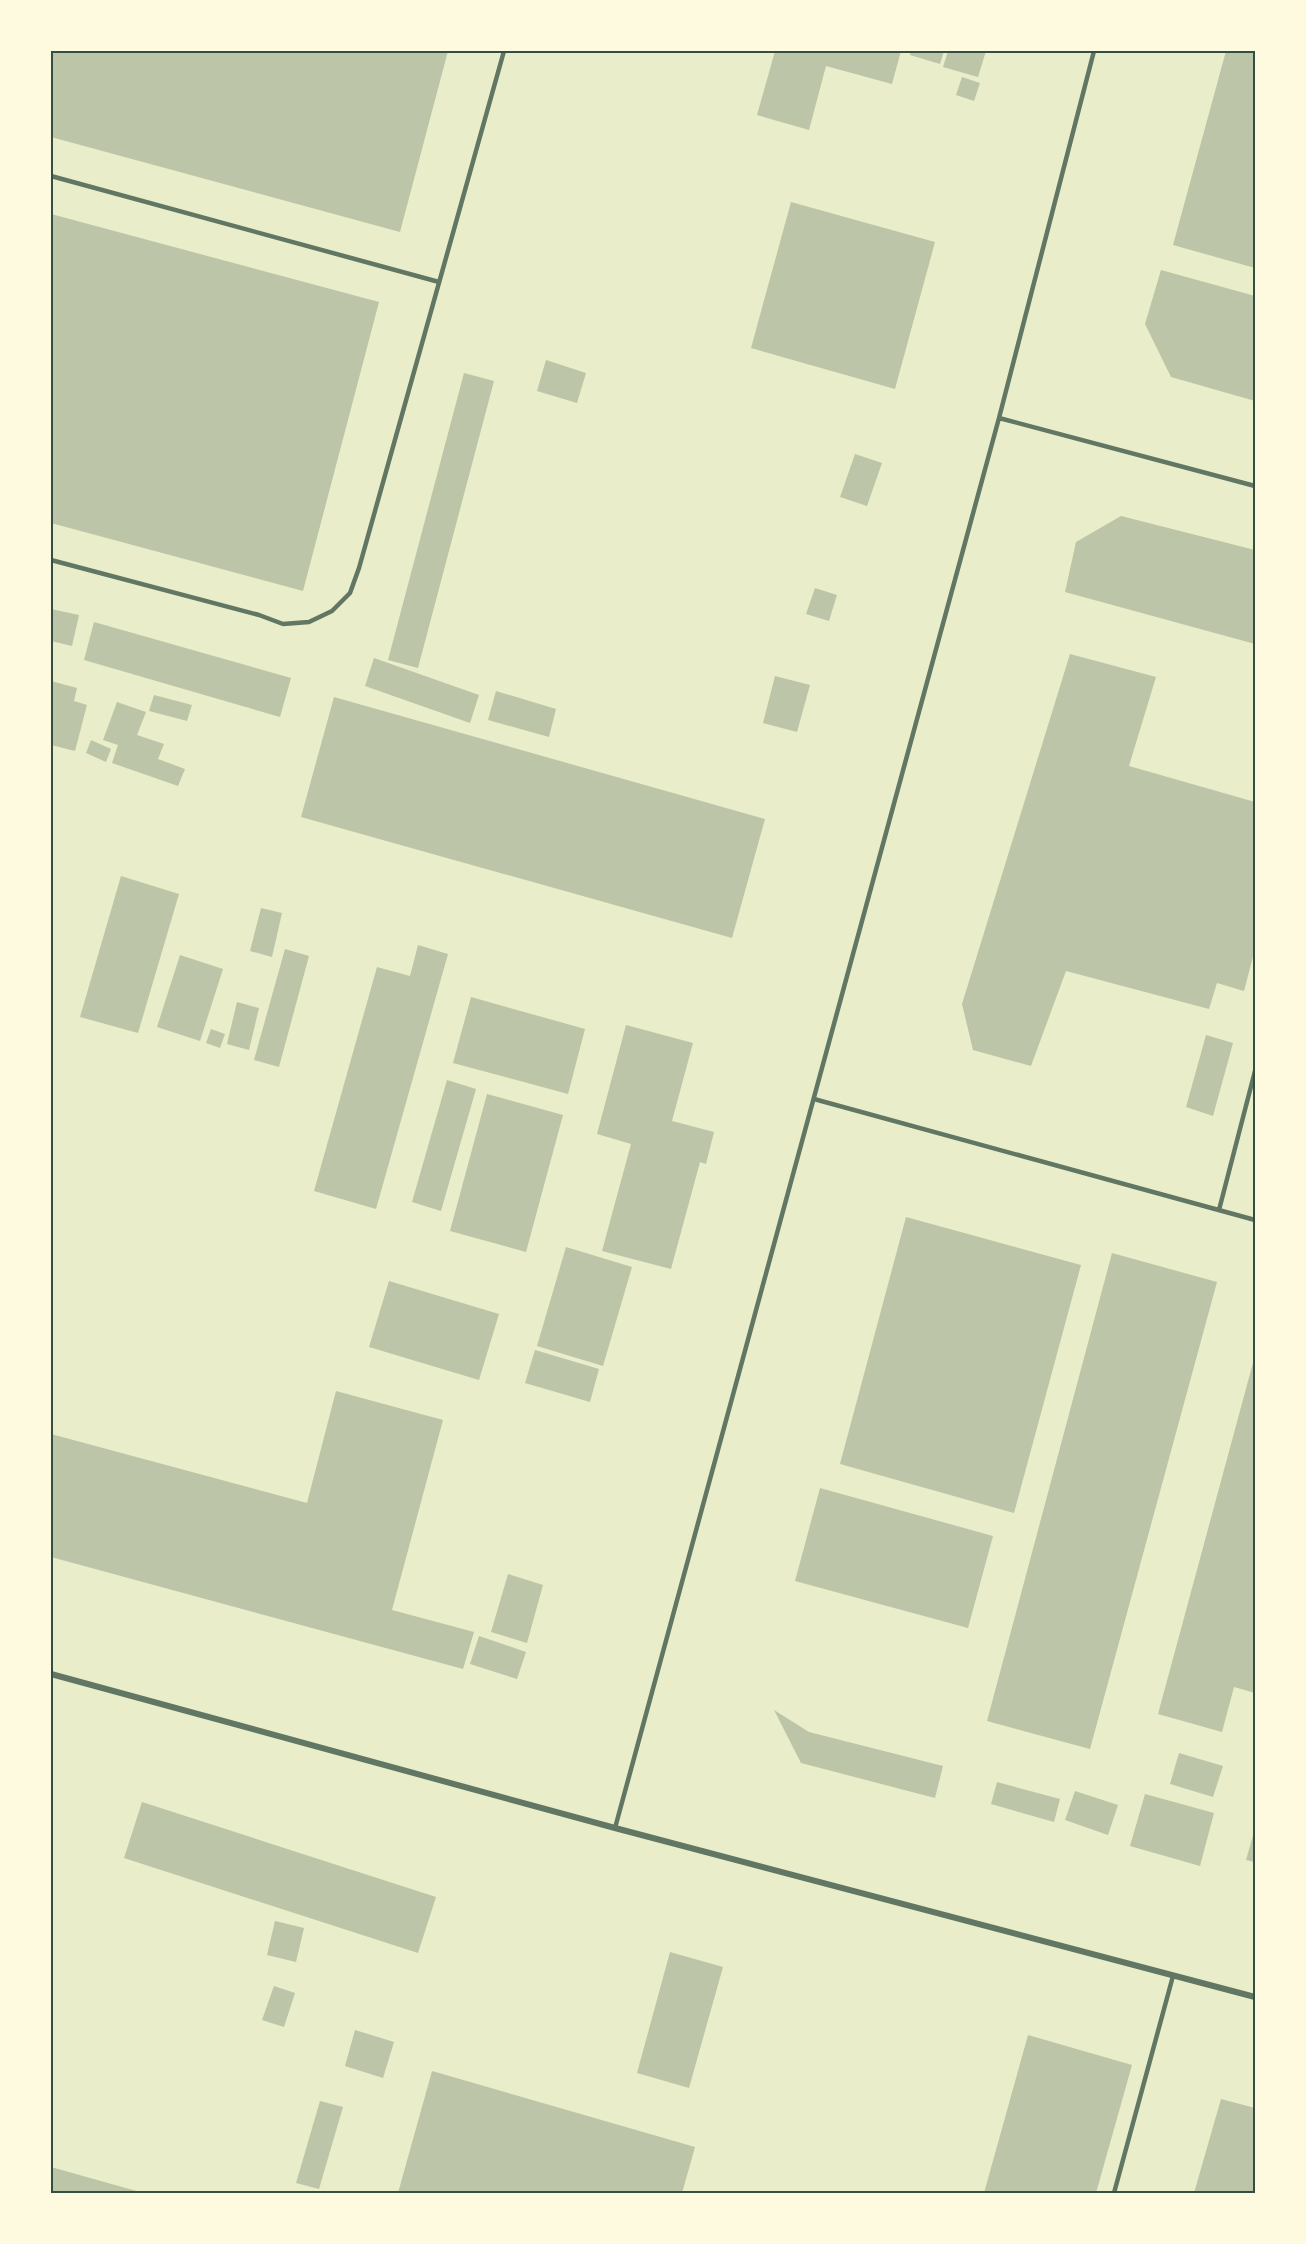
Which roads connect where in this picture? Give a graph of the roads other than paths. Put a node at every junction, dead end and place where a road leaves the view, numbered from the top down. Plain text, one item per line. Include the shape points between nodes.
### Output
1 (504, 51) edge
2 (1094, 51) edge
3 (51, 176) edge
4 (439, 282) junction
5 (999, 417) junction
6 (1255, 486) edge
7 (51, 560) edge
8 (1255, 1071) edge
9 (814, 1099) junction
10 (1219, 1210) junction
11 (1255, 1220) edge
12 (51, 1674) edge
13 (615, 1828) junction
14 (1173, 1976) junction
15 (1255, 1997) edge
16 (1114, 2193) edge

1 - 4 lane
2 - 5 lane
3 - 4 lane
4 - 7 lane via 359,568 350,593 332,611 309,622 283,624
5 - 6 lane
5 - 9 lane
8 - 10 lane
9 - 10 lane
9 - 13 lane
10 - 11 lane
12 - 13 street
13 - 14 street
14 - 15 street
14 - 16 lane

